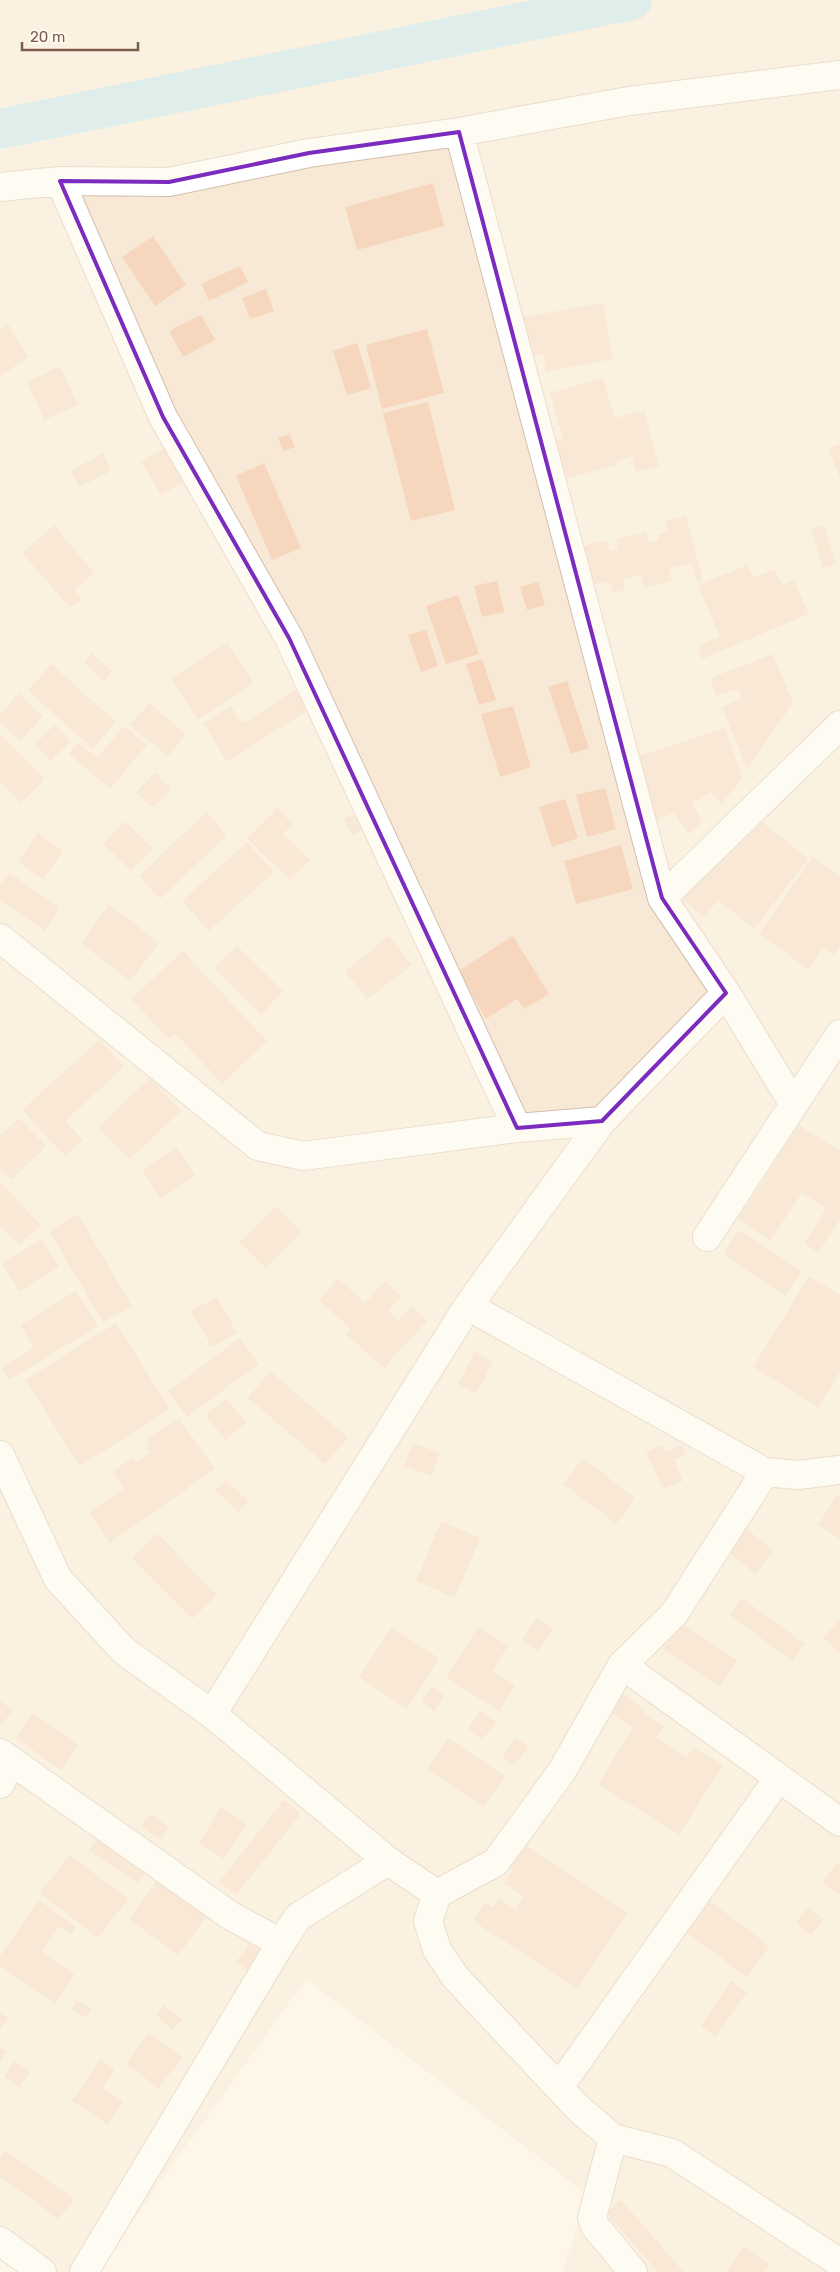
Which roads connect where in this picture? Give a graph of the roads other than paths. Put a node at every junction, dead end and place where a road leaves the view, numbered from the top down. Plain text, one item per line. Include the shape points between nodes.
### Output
1 (840, 75) edge
2 (459, 132) junction
3 (60, 181) junction
4 (0, 187) edge
5 (840, 726) edge
6 (662, 898) junction
7 (0, 938) edge
8 (726, 993) junction
9 (840, 1034) edge
10 (793, 1103) junction
11 (602, 1121) junction
12 (517, 1128) junction
13 (707, 1237) dead end
14 (468, 1306) junction
15 (0, 1455) edge
16 (840, 1470) edge
17 (765, 1472) junction
18 (622, 1665) junction
19 (212, 1714) junction
20 (4, 1766) edge
21 (778, 1779) junction
22 (840, 1822) edge
23 (388, 1861) junction
24 (437, 1894) junction
25 (281, 1943) junction
26 (559, 2087) junction
27 (613, 2138) junction
28 (0, 2241) edge
29 (840, 2263) edge
30 (42, 2272) edge
31 (84, 2272) edge
32 (633, 2272) edge

1 - 2 street via 629,101
2 - 3 street via 309,153 169,182
2 - 6 street
3 - 4 street
3 - 12 street via 163,417 289,638
5 - 6 street
6 - 8 street
7 - 12 street via 258,1146 303,1156
8 - 10 street
8 - 11 street
9 - 10 street
10 - 13 street
11 - 12 street
11 - 14 street
14 - 17 street
14 - 19 street
15 - 19 street via 58,1579 124,1651
16 - 17 street via 798,1475
17 - 18 street via 674,1614
18 - 21 street
18 - 24 street via 562,1771 496,1862
19 - 23 street
20 - 25 street via 231,1916
21 - 22 street
21 - 26 street
23 - 24 street
23 - 25 street via 298,1917
24 - 26 street via 428,1921 437,1950 456,1978
25 - 31 street
26 - 27 street
27 - 29 street via 672,2154
27 - 32 street via 592,2218
28 - 30 street

